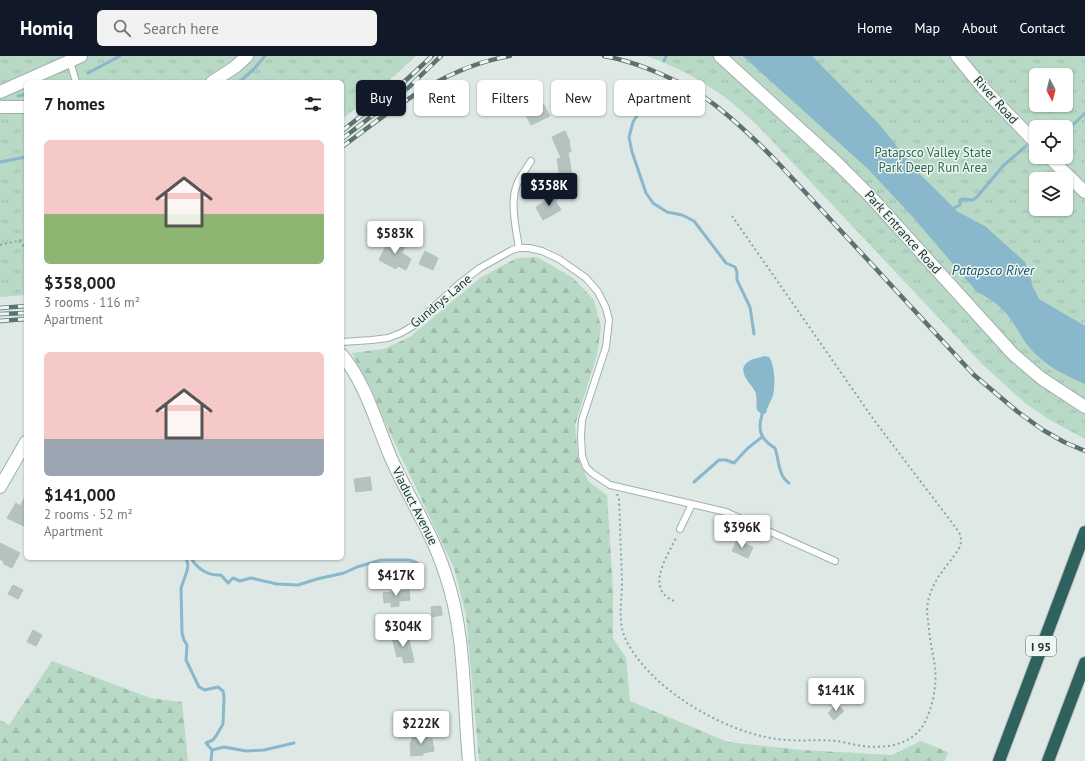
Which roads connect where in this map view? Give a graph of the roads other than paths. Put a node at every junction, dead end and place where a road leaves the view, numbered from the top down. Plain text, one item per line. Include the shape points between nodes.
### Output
1 (81, 56) edge
2 (247, 56) edge
3 (720, 56) edge
4 (957, 56) edge
5 (70, 61) junction
6 (27, 80) edge
7 (75, 80) edge
8 (215, 80) edge
9 (24, 81) edge
10 (0, 92) edge
11 (0, 107) edge
12 (24, 107) edge
13 (1029, 136) edge
14 (531, 161) dead end
15 (1056, 164) edge
16 (1085, 192) edge
17 (519, 248) junction
18 (344, 342) edge
19 (344, 358) edge
20 (1085, 407) edge
21 (24, 445) edge
22 (0, 487) edge
23 (692, 504) junction
24 (680, 529) road end
25 (1085, 532) edge
26 (835, 561) dead end
27 (1085, 664) edge
28 (469, 761) edge
29 (999, 761) edge
30 (1048, 761) edge

1 - 5 street
2 - 8 street
3 - 20 street, Park Entrance Road via 870,196 1013,354 1041,378
4 - 13 street, River Road via 983,88
5 - 6 street
5 - 7 lane
9 - 10 street
11 - 12 street
14 - 17 lane via 517,184 515,194 514,209
15 - 16 street
17 - 18 lane, Gundrys Lane via 480,268 413,326 401,333 388,338
17 - 23 lane via 542,251 575,269 598,292 606,308 609,320 606,347 582,420 582,456 586,466 610,485
19 - 28 street, Viaduct Avenue via 357,377 392,460 435,544 446,574 458,633
21 - 22 street
23 - 24 lane
23 - 26 lane via 726,512
25 - 29 highway, I 95
27 - 30 highway

